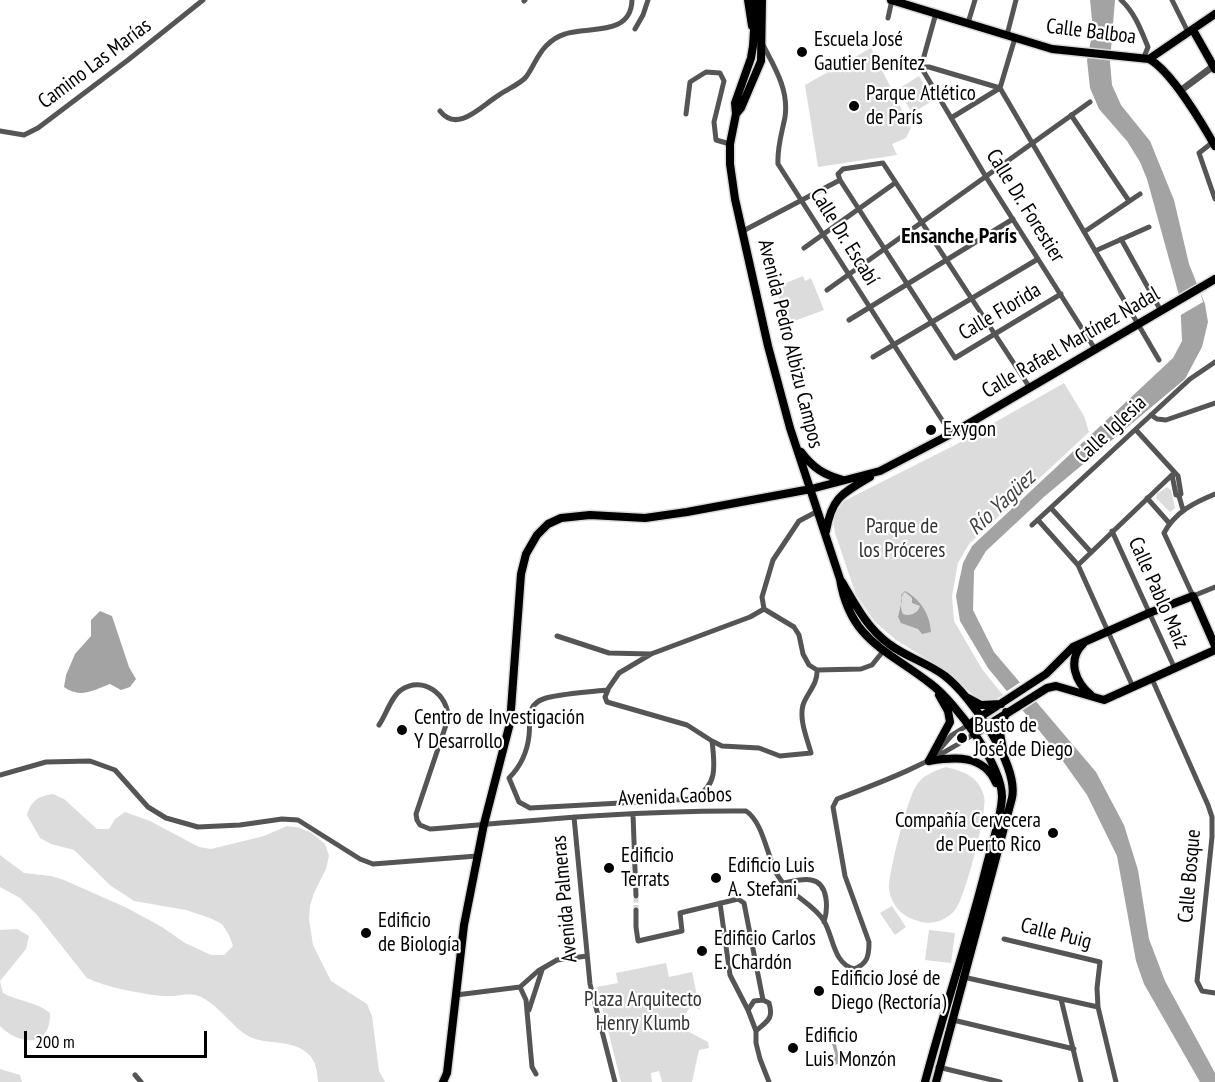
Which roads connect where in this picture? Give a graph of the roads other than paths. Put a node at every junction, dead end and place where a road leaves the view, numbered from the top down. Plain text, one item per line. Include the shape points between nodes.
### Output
1 (203, 0) edge
2 (632, 0) edge
3 (648, 0) edge
4 (748, 0) edge
5 (756, 0) edge
6 (762, 0) edge
7 (768, 0) edge
8 (892, 0) edge
9 (975, 0) edge
10 (1016, 0) edge
11 (1121, 0) edge
12 (1172, 0) edge
13 (917, 3) edge
14 (936, 13) junction
15 (1215, 14) edge
16 (888, 18) dead end
17 (968, 23) junction
18 (635, 29) dead end
19 (1190, 31) junction
20 (754, 33) junction
21 (1011, 36) junction
22 (762, 43) junction
23 (1146, 58) junction
24 (921, 67) junction
25 (1214, 67) edge
26 (1000, 88) junction
27 (1180, 91) junction
28 (1090, 102) dead end
29 (440, 111) dead end
30 (686, 114) dead end
31 (736, 114) junction
32 (1071, 115) junction
33 (951, 117) junction
34 (0, 131) edge
35 (1032, 143) junction
36 (1214, 143) edge
37 (730, 144) junction
38 (986, 177) junction
39 (840, 180) junction
40 (895, 183) junction
41 (1140, 194) dead end
42 (1215, 198) edge
43 (800, 200) junction
44 (1129, 201) junction
45 (860, 209) junction
46 (1013, 219) junction
47 (922, 222) junction
48 (1149, 227) dead end
49 (743, 231) junction
50 (1084, 232) junction
51 (822, 235) junction
52 (1121, 239) junction
53 (804, 248) dead end
54 (886, 249) junction
55 (1095, 250) junction
56 (1038, 259) junction
57 (947, 261) junction
58 (848, 274) junction
59 (1215, 279) edge
60 (908, 284) junction
61 (827, 290) dead end
62 (1061, 294) junction
63 (972, 298) junction
64 (869, 308) junction
65 (1161, 310) junction
66 (849, 320) dead end
67 (933, 322) junction
68 (1137, 324) junction
69 (995, 334) junction
70 (893, 345) junction
71 (1095, 349) junction
72 (873, 357) dead end
73 (1159, 360) dead end
74 (1215, 362) edge
75 (1030, 388) junction
76 (1215, 403) edge
77 (1151, 414) junction
78 (1136, 430) junction
79 (951, 435) junction
80 (795, 444) junction
81 (880, 471) junction
82 (1173, 474) junction
83 (844, 481) junction
84 (811, 489) junction
85 (1215, 494) edge
86 (1147, 498) junction
87 (1051, 508) junction
88 (1183, 510) junction
89 (818, 511) junction
90 (1038, 520) junction
91 (1170, 524) junction
92 (1032, 525) dead end
93 (1112, 531) junction
94 (826, 535) junction
95 (1090, 552) junction
96 (1078, 565) junction
97 (1215, 587) edge
98 (1193, 596) junction
99 (764, 609) junction
100 (1149, 613) junction
101 (1107, 631) junction
102 (557, 636) dead end
103 (1088, 640) junction
104 (886, 647) junction
105 (1215, 648) edge
106 (651, 654) junction
107 (1175, 669) junction
108 (817, 670) junction
109 (1152, 679) junction
110 (934, 686) junction
111 (1133, 687) junction
112 (608, 690) junction
113 (961, 693) junction
114 (1096, 699) junction
115 (1004, 708) junction
116 (983, 722) junction
117 (379, 725) dead end
118 (968, 725) junction
119 (974, 734) junction
120 (712, 741) junction
121 (1005, 756) junction
122 (929, 761) junction
123 (0, 775) edge
124 (1002, 798) junction
125 (633, 814) junction
126 (574, 817) junction
127 (484, 824) junction
128 (1214, 837) edge
129 (477, 856) junction
130 (782, 883) junction
131 (636, 896) tunnel mouth
132 (720, 903) junction
133 (636, 910) tunnel mouth
134 (825, 922) junction
135 (1004, 939) dead end
136 (587, 956) junction
137 (542, 970) junction
138 (961, 976) junction
139 (520, 987) junction
140 (1215, 993) edge
141 (456, 994) junction
142 (1061, 999) junction
143 (763, 1000) junction
144 (1098, 1007) junction
145 (748, 1010) junction
146 (528, 1014) junction
147 (954, 1020) junction
148 (756, 1031) junction
149 (1074, 1049) junction
150 (930, 1065) junction
151 (940, 1067) junction
152 (536, 1074) dead end
153 (135, 1075) dead end
154 (141, 1082) edge
155 (443, 1082) edge
156 (615, 1082) edge
157 (769, 1082) edge
158 (925, 1082) edge
159 (936, 1082) edge
160 (1000, 1082) edge
161 (1081, 1082) edge
162 (1116, 1082) edge

1 - 34 street, Camino Las Marías via 38,128 24,135
2 - 29 street via 631,9 619,24 565,33 552,40 523,80 468,117 452,119
3 - 18 street
4 - 20 main road
5 - 20 main road, Avenida Pedro Albizu Campos
6 - 22 main road, Avenida Pedro Albizu Campos
7 - 22 main road via 767,36
8 - 13 main road, Calle Balboa
8 - 16 street
9 - 17 street
10 - 21 street
11 - 23 street via 1148,47
12 - 19 street
13 - 14 main road, Calle Balboa
14 - 17 main road, Calle Balboa
14 - 24 street
15 - 19 main road
17 - 21 main road, Calle Balboa
19 - 23 main road
19 - 25 main road
20 - 31 main road, Avenida Pedro Albizu Campos via 751,58 735,103
21 - 23 main road, Calle Balboa via 1052,49
21 - 26 street
22 - 31 main road, Avenida Pedro Albizu Campos via 761,61
22 - 43 street, Calle Dr. Escabí via 782,85 785,101 778,164
23 - 27 main road via 1157,63
24 - 26 street
24 - 33 street, Calle Dr. Forestier
25 - 27 street
26 - 33 street
26 - 35 street
27 - 36 main road
28 - 32 street
30 - 37 street via 690,82 706,72 720,73 724,81 714,122 716,140
31 - 37 main road, Avenida Pedro Albizu Campos
32 - 35 street
32 - 44 street
33 - 38 street, Calle Dr. Forestier
35 - 38 street
35 - 50 street
36 - 42 street via 1199,153
37 - 49 main road, Avenida Pedro Albizu Campos via 735,199
38 - 46 street, Calle Dr. Forestier
38 - 47 street
39 - 40 street via 838,174 843,169 883,163
39 - 43 street
39 - 45 street
40 - 45 street
40 - 47 street
41 - 44 street
43 - 49 street
43 - 51 street, Calle Dr. Escabí
44 - 50 street
45 - 51 street
45 - 54 street
46 - 56 street, Calle Dr. Forestier
46 - 57 street
47 - 54 street
47 - 57 street
48 - 52 street
49 - 80 main road, Avenida Pedro Albizu Campos
50 - 55 street
51 - 53 street
51 - 58 street, Calle Dr. Escabí
52 - 55 street
52 - 65 street
54 - 58 street
54 - 60 street
55 - 68 street
56 - 62 street, Calle Dr. Forestier
56 - 63 street
57 - 60 street
57 - 63 street
58 - 61 street
58 - 64 street, Calle Dr. Escabí
59 - 65 main road, Calle Rafael Martínez Nadal
60 - 64 street
60 - 67 street
62 - 69 street, Calle Florida
62 - 71 street, Calle Dr. Forestier
63 - 67 street
63 - 69 street
64 - 66 street
64 - 70 street, Calle Dr. Escabí
65 - 68 main road, Calle Rafael Martínez Nadal
67 - 69 street, Calle Florida via 955,358
67 - 70 street
68 - 71 main road, Calle Rafael Martínez Nadal
68 - 73 street
69 - 75 street
70 - 72 street
70 - 79 street, Calle Dr. Escabí
71 - 75 main road, Calle Rafael Martínez Nadal
74 - 77 street, Calle Iglesia
75 - 79 main road, Calle Rafael Martínez Nadal
76 - 77 street via 1166,420
77 - 78 street, Calle Iglesia
78 - 82 street
78 - 87 street, Calle Iglesia
79 - 81 main road, Calle Rafael Martínez Nadal
80 - 83 main road via 818,470
80 - 84 main road, Avenida Pedro Albizu Campos
81 - 83 main road, Calle Rafael Martínez Nadal
81 - 94 main road via 837,499 829,513
82 - 86 street
82 - 88 street
83 - 84 main road, Calle Rafael Martínez Nadal
84 - 89 main road, Avenida Pedro Albizu Campos
84 - 127 main road, Calle Rafael Martínez Nadal via 645,518 561,518 537,535 521,574 510,723
85 - 88 street
86 - 91 street
86 - 93 street
87 - 90 street, Calle Iglesia
87 - 95 street
88 - 91 street
89 - 94 main road, Avenida Pedro Albizu Campos
89 - 99 street via 799,521 773,560 762,597
90 - 92 street, Calle Iglesia
90 - 96 street
91 - 98 street via 1165,537
93 - 95 street
93 - 100 street, Calle Pablo Maíz
94 - 104 main road, Avenida Pedro Albizu Campos via 843,598 858,627
95 - 96 street
96 - 101 street
97 - 98 street
98 - 100 main road
98 - 105 main road
99 - 106 street
99 - 108 street via 795,627 803,654
100 - 101 main road
100 - 107 street, Calle Pablo Maíz
101 - 103 main road
101 - 111 street
102 - 106 street via 609,652
103 - 114 main road via 1077,650 1075,668 1080,684
103 - 115 main road via 1073,647
104 - 108 street via 872,665 861,669
104 - 110 main road, Avenida Pedro Albizu Campos
104 - 113 main road, Avenida Pedro Albizu Campos via 947,678
105 - 107 main road
106 - 112 street via 619,673
107 - 109 main road
108 - 120 street via 818,678 803,705 802,718 811,753 780,756 759,748 722,746
109 - 111 main road
109 - 128 street, Calle Bosque via 1211,812
110 - 118 main road, Avenida Pedro Albizu Campos
110 - 122 main road via 950,722
111 - 114 main road via 1104,700
112 - 120 street via 608,702 687,725
112 - 120 street via 545,698 533,705 521,766 509,778 519,802 530,808 693,799 705,793 712,782
113 - 115 main road via 981,705
113 - 116 main road, Avenida Pedro Albizu Campos
114 - 115 main road via 1056,686
115 - 116 main road
115 - 121 main road via 1000,733
116 - 118 main road
116 - 119 main road
116 - 121 main road, Avenida Pedro Albizu Campos
117 - 127 street, Avenida Caobos via 398,691 413,684 439,694 448,708 448,719 418,806 417,820 430,829
118 - 119 main road, Avenida Pedro Albizu Campos
118 - 122 street, Avenida Caobos via 952,735
119 - 122 street, Avenida Caobos
119 - 124 main road, Avenida Pedro Albizu Campos via 999,778
121 - 138 main road via 1013,792
122 - 124 main road via 968,759 994,778
122 - 134 street, Avenida Caobos via 837,799 833,807 845,876 869,942 866,962 861,967 846,966
123 - 129 street via 46,762 90,761 115,770 148,807 166,818 198,827 298,820 373,864
124 - 138 main road
125 - 126 street, Avenida Caobos
125 - 130 street, Avenida Caobos via 746,811 756,820
125 - 131 street
126 - 127 street, Avenida Caobos
126 - 136 street, Avenida Palmeras
127 - 129 main road, Calle Rafael Martínez Nadal
128 - 140 street, Calle Bosque via 1197,981 1202,991
129 - 141 main road, Calle Rafael Martínez Nadal
130 - 134 street, Avenida Caobos
130 - 134 street via 811,880 818,884 826,899
132 - 133 street via 680,913 682,931 638,941
132 - 143 street via 738,899 744,903
132 - 145 street via 730,975
135 - 144 street, Calle Puig via 1100,962
136 - 137 street via 556,960
136 - 156 street, Avenida Palmeras via 598,1021
137 - 139 street
137 - 146 street
138 - 142 street
138 - 147 main road
138 - 150 main road
139 - 141 street
139 - 146 street
141 - 155 main road, Calle Rafael Martínez Nadal
142 - 144 street
142 - 149 street
143 - 145 street via 754,1001
143 - 148 street via 770,1003 772,1012
144 - 162 street
145 - 148 street
146 - 152 street via 532,1067
147 - 149 street
147 - 151 main road
148 - 157 street via 760,1059
149 - 161 street
150 - 151 street
150 - 158 main road
151 - 159 main road
151 - 160 street
153 - 154 street

